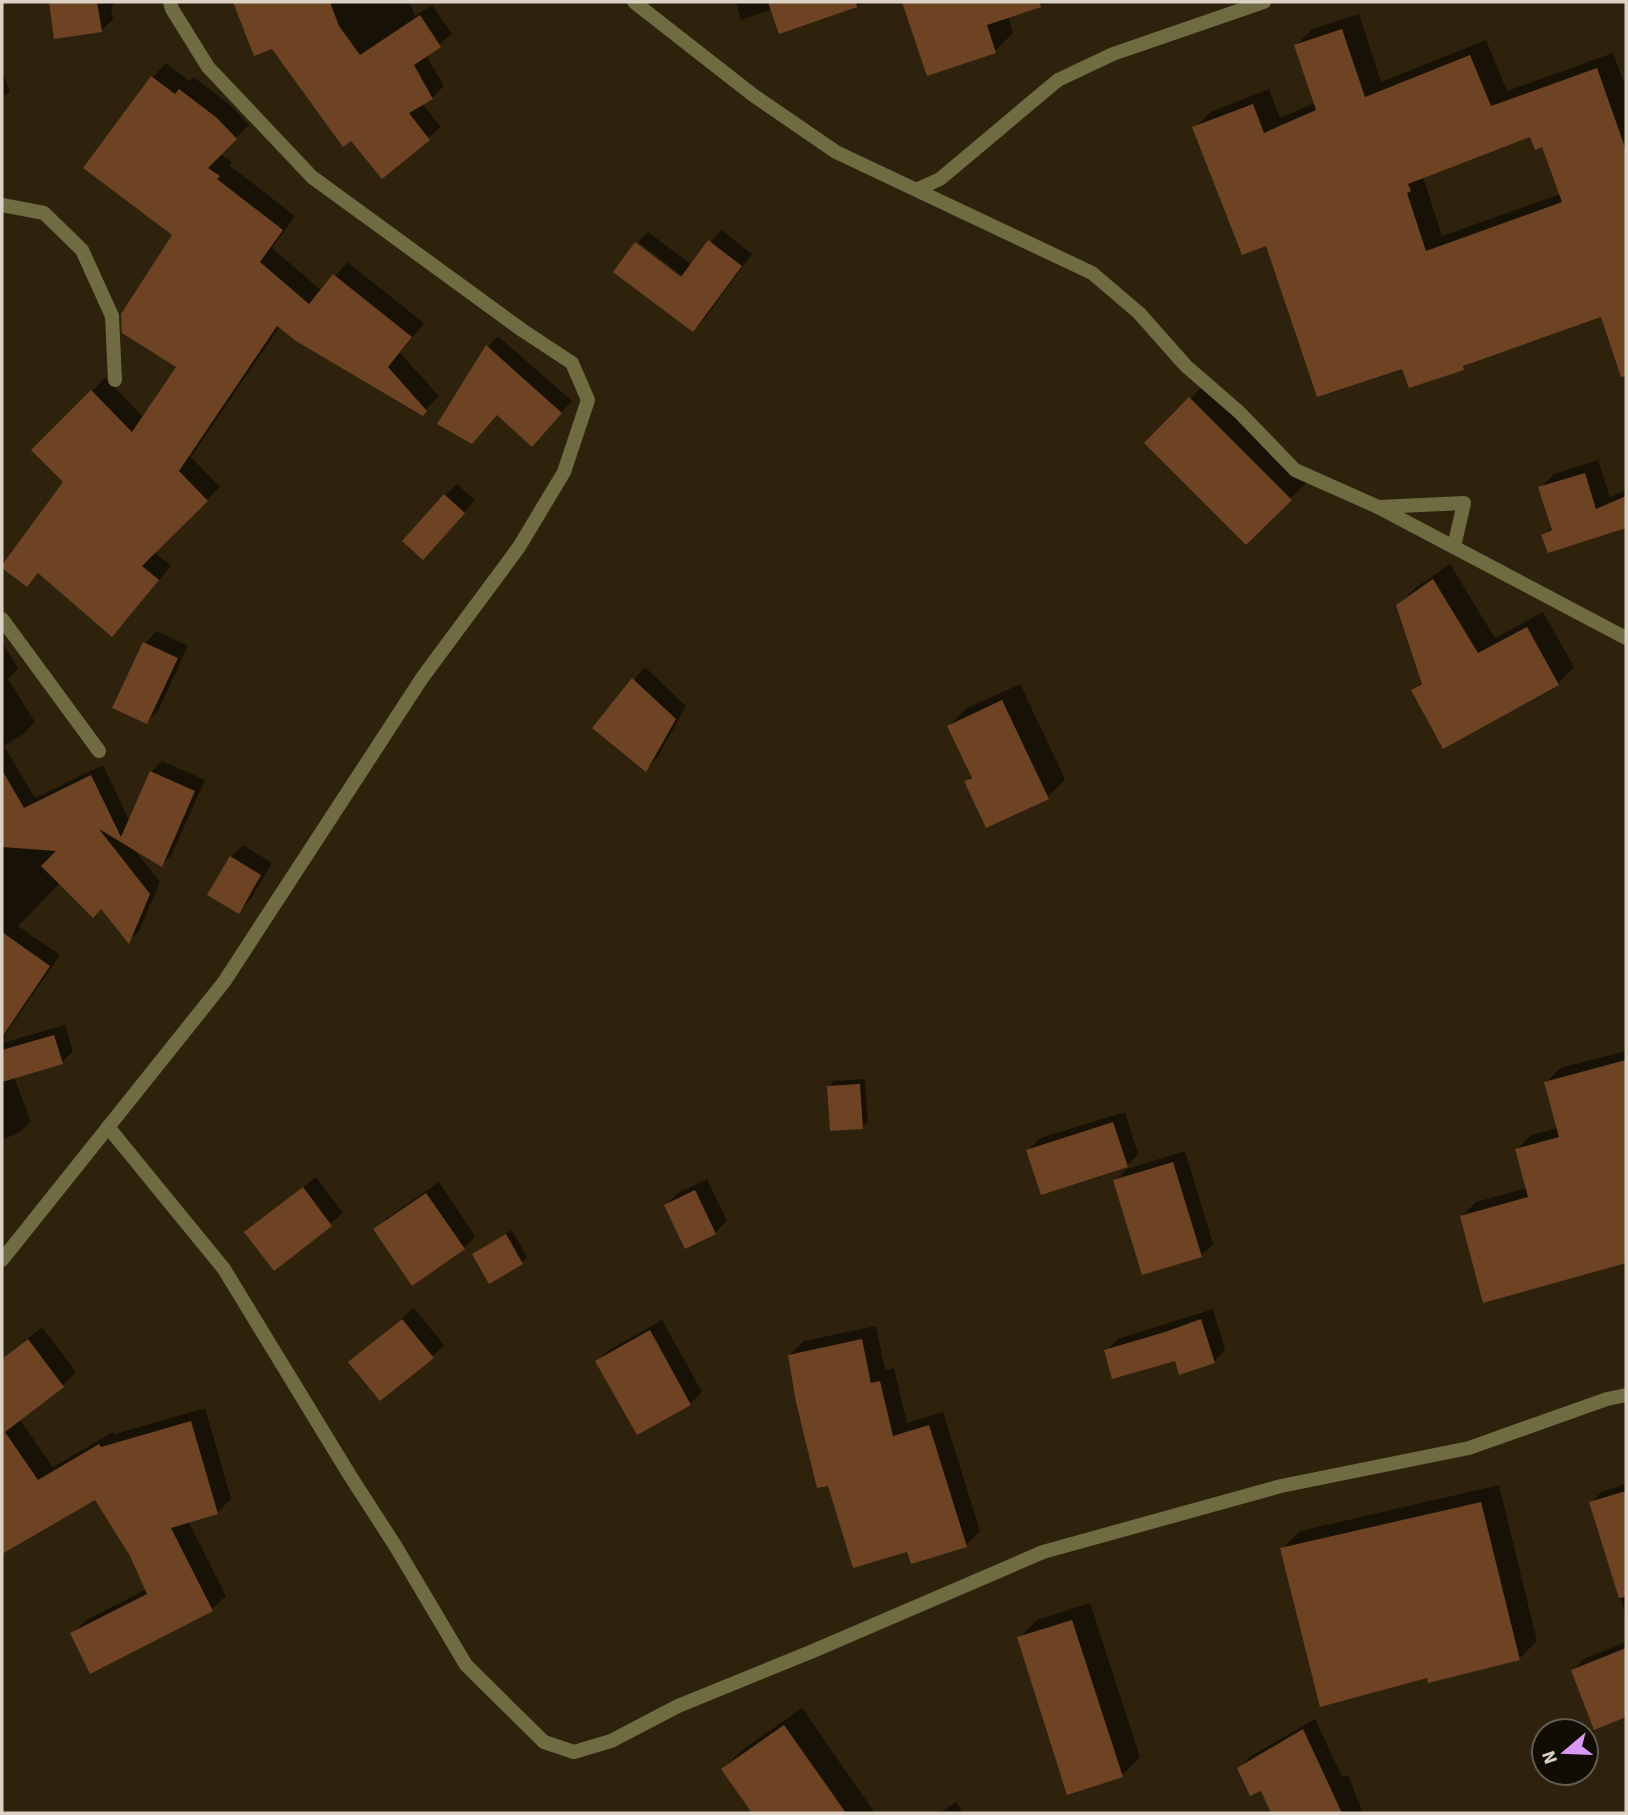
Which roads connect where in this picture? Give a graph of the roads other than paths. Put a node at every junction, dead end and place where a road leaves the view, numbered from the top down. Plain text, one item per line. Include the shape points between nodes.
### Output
1 (170, 2) edge
2 (634, 2) edge
3 (1264, 2) edge
4 (918, 189) junction
5 (2, 205) edge
6 (114, 380) dead end
7 (1378, 507) junction
8 (1454, 547) junction
9 (2, 619) edge
10 (1626, 638) edge
11 (99, 751) dead end
12 (108, 1127) junction
13 (2, 1260) edge
14 (1626, 1395) edge

1 - 12 street via 208,66 312,177 572,363 587,400 564,472 519,547 422,678 225,982
2 - 4 street via 753,95 836,152
3 - 4 street via 1112,54 1058,80 940,179
4 - 7 street via 1092,273 1139,313 1186,366 1295,470
5 - 6 street via 44,213 82,250 111,316
7 - 8 street
7 - 8 street via 1464,503
8 - 10 street
9 - 11 street
12 - 13 street
12 - 14 street via 223,1269 466,1665 544,1742 574,1752 611,1741 678,1706 1043,1552 1281,1486 1469,1448

